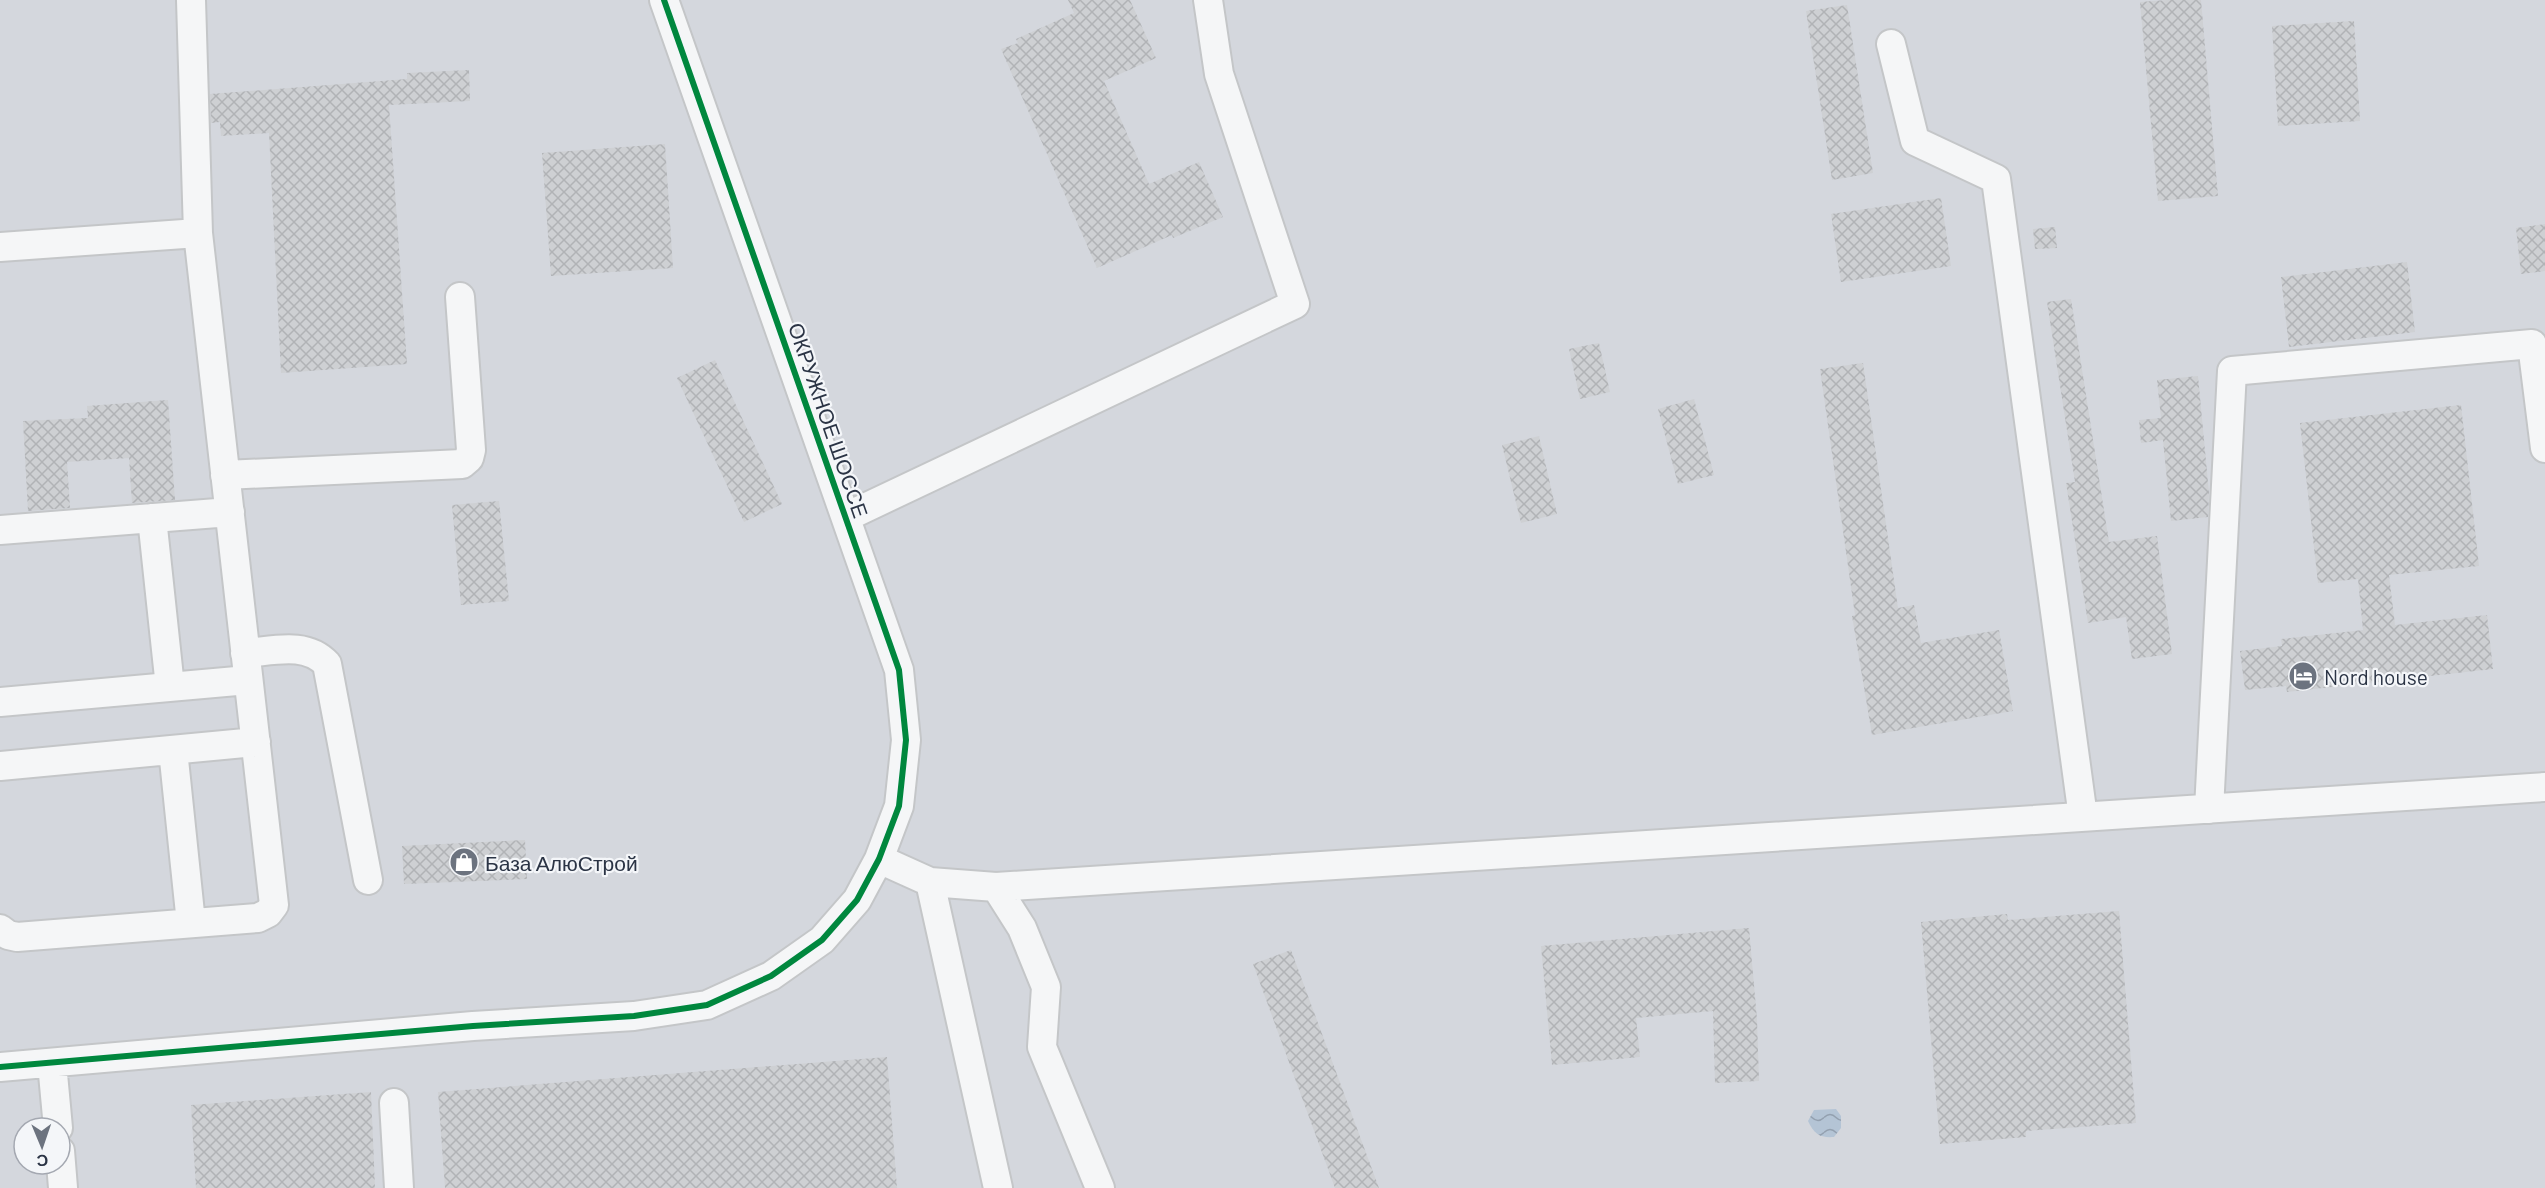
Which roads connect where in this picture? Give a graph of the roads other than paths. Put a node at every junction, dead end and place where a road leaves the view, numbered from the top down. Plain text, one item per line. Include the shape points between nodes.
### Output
1 (191, 0) edge
2 (664, 0) edge
3 (1208, 0) edge
4 (1891, 44) dead end
5 (198, 233) junction
6 (0, 247) edge
7 (460, 297) dead end
8 (2545, 448) edge
9 (225, 475) junction
10 (230, 512) junction
11 (846, 517) junction
12 (152, 518) junction
13 (0, 530) edge
14 (247, 667) junction
15 (170, 687) junction
16 (0, 702) edge
17 (256, 742) junction
18 (173, 750) junction
19 (0, 766) edge
20 (2545, 787) edge
21 (2209, 808) junction
22 (2083, 817) junction
23 (879, 859) junction
24 (368, 880) dead end
25 (930, 882) junction
26 (996, 887) junction
27 (191, 923) junction
28 (0, 929) edge
29 (52, 1063) junction
30 (0, 1067) edge
31 (394, 1103) dead end
32 (57, 1116) edge
33 (399, 1188) edge
34 (998, 1188) edge
35 (1100, 1188) edge

1 - 5 street
2 - 11 street, ОКРУЖНОЕ ШОССЕ
3 - 11 street via 1219,74 1294,304
4 - 22 street via 1915,141 1996,179
5 - 6 street
5 - 9 street
7 - 9 street via 471,450 462,464
8 - 21 street via 2532,344 2232,371
9 - 10 street
10 - 12 street
10 - 14 street
11 - 23 street, ОКРУЖНОЕ ШОССЕ via 896,659 906,740 899,806
12 - 13 street
12 - 15 street
14 - 15 street
14 - 17 street
14 - 24 street via 305,649 327,664
15 - 16 street
17 - 18 street
17 - 27 street via 274,905 258,918
18 - 19 street
18 - 27 street
20 - 21 street
21 - 22 street
22 - 26 street
23 - 25 street
23 - 29 street, ОКРУЖНОЕ ШОССЕ via 857,900 822,940 771,976 707,1005 634,1016
25 - 26 street
25 - 34 street
26 - 35 street via 1022,928 1046,987 1042,1047
27 - 28 street via 17,937
29 - 30 street, ОКРУЖНОЕ ШОССЕ
29 - 32 street
31 - 33 street

